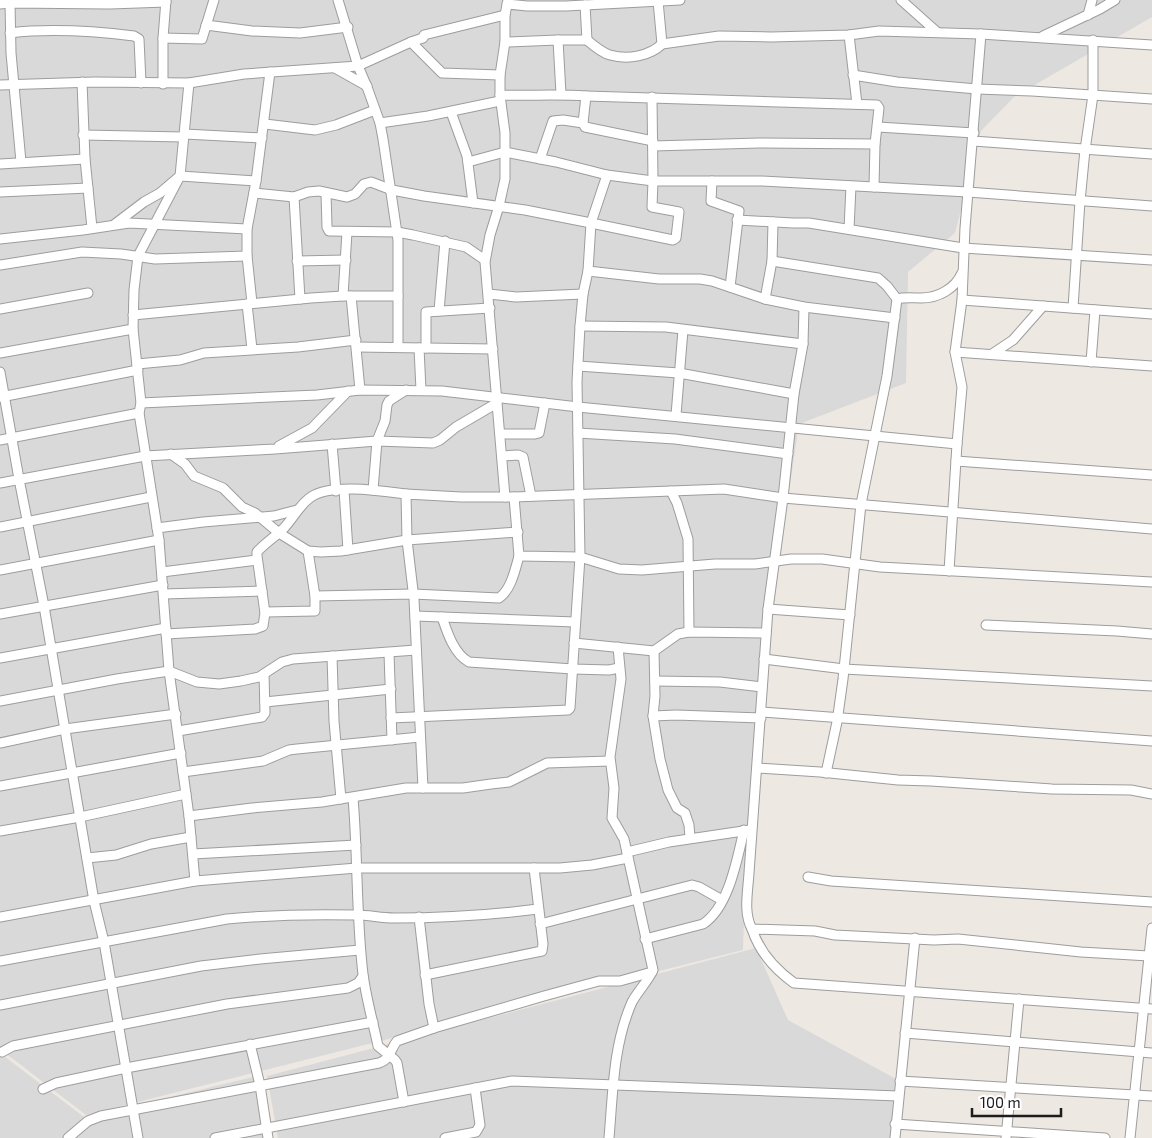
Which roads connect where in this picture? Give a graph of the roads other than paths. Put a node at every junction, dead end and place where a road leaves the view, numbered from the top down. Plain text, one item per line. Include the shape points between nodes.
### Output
1 (214, 0) edge
2 (338, 0) edge
3 (680, 0) edge
4 (901, 0) edge
5 (1092, 0) edge
6 (1115, 0) edge
7 (166, 1) edge
8 (658, 1) edge
9 (56, 2) edge
10 (508, 2) edge
11 (10, 3) junction
12 (548, 3) edge
13 (0, 4) edge
14 (585, 5) junction
15 (505, 14) junction
16 (1088, 15) junction
17 (206, 25) junction
18 (348, 27) junction
19 (936, 32) junction
20 (10, 33) junction
21 (981, 34) junction
22 (849, 35) junction
23 (1041, 37) junction
24 (163, 38) junction
25 (558, 40) junction
26 (587, 40) junction
27 (1093, 40) junction
28 (411, 42) junction
29 (505, 42) junction
30 (662, 44) junction
31 (1152, 45) edge
32 (358, 66) junction
33 (334, 68) junction
34 (270, 72) junction
35 (853, 74) junction
36 (500, 75) junction
37 (82, 82) junction
38 (141, 83) junction
39 (14, 84) junction
40 (163, 84) junction
41 (190, 84) junction
42 (0, 85) edge
43 (368, 87) junction
44 (977, 89) junction
45 (561, 94) junction
46 (1093, 95) junction
47 (586, 96) junction
48 (652, 97) junction
49 (500, 98) junction
50 (1152, 99) edge
51 (857, 104) junction
52 (375, 110) junction
53 (451, 112) junction
54 (583, 123) junction
55 (265, 124) junction
56 (380, 124) junction
57 (878, 127) junction
58 (83, 135) junction
59 (184, 136) junction
60 (973, 137) junction
61 (262, 138) junction
62 (653, 144) junction
63 (875, 144) junction
64 (1085, 150) junction
65 (505, 152) junction
66 (1152, 154) edge
67 (84, 159) junction
68 (540, 159) junction
69 (21, 162) junction
70 (468, 162) junction
71 (0, 164) edge
72 (606, 175) junction
73 (180, 176) junction
74 (256, 181) junction
75 (653, 181) junction
76 (712, 181) junction
77 (851, 186) junction
78 (874, 187) junction
79 (88, 188) junction
80 (392, 190) junction
81 (0, 192) edge
82 (968, 192) junction
83 (254, 193) junction
84 (326, 193) junction
85 (294, 197) junction
86 (1080, 201) junction
87 (473, 203) junction
88 (499, 206) junction
89 (1152, 206) edge
90 (737, 220) junction
91 (773, 222) junction
92 (591, 223) junction
93 (155, 224) junction
94 (114, 225) junction
95 (92, 228) junction
96 (247, 229) junction
97 (849, 229) junction
98 (347, 232) junction
99 (397, 232) junction
100 (0, 239) edge
101 (445, 241) junction
102 (963, 248) junction
103 (1077, 254) junction
104 (138, 256) junction
105 (247, 256) junction
106 (346, 260) junction
107 (485, 260) junction
108 (1152, 260) edge
109 (297, 261) junction
110 (772, 261) junction
111 (0, 265) edge
112 (588, 271) junction
113 (962, 273) junction
114 (730, 287) junction
115 (88, 293) dead end
116 (488, 294) junction
117 (583, 294) junction
118 (347, 296) junction
119 (398, 296) junction
120 (300, 298) junction
121 (765, 299) junction
122 (897, 299) junction
123 (962, 300) junction
124 (250, 303) junction
125 (1043, 306) junction
126 (804, 307) junction
127 (490, 308) junction
128 (1073, 308) junction
129 (0, 309) edge
130 (1094, 310) junction
131 (439, 311) junction
132 (1152, 314) edge
133 (133, 315) junction
134 (895, 318) junction
135 (580, 326) junction
136 (133, 329) junction
137 (683, 330) junction
138 (356, 343) junction
139 (803, 344) junction
140 (398, 347) junction
141 (422, 348) junction
142 (252, 349) junction
143 (493, 349) junction
144 (955, 352) junction
145 (0, 353) edge
146 (992, 354) junction
147 (1091, 362) junction
148 (578, 366) junction
149 (1152, 366) edge
150 (138, 367) junction
151 (0, 372) edge
152 (679, 373) junction
153 (360, 390) junction
154 (406, 390) junction
155 (421, 390) junction
156 (348, 391) junction
157 (794, 394) junction
158 (2, 396) edge
159 (497, 400) junction
160 (141, 403) junction
161 (545, 403) junction
162 (578, 407) junction
163 (140, 413) junction
164 (676, 416) junction
165 (792, 427) junction
166 (578, 433) junction
167 (500, 434) junction
168 (874, 437) junction
169 (11, 438) junction
170 (0, 440) edge
171 (378, 441) junction
172 (332, 444) junction
173 (957, 444) junction
174 (275, 449) junction
175 (171, 454) junction
176 (788, 454) junction
177 (145, 456) junction
178 (502, 456) junction
179 (956, 461) junction
180 (1152, 475) edge
181 (19, 479) junction
182 (0, 483) edge
183 (340, 490) junction
184 (373, 490) junction
185 (672, 491) junction
186 (406, 494) junction
187 (531, 496) junction
188 (578, 496) junction
189 (152, 497) junction
190 (505, 497) junction
191 (514, 497) junction
192 (784, 498) junction
193 (861, 504) junction
194 (300, 509) junction
195 (953, 512) junction
196 (259, 518) junction
197 (27, 522) junction
198 (0, 527) edge
199 (157, 528) junction
200 (1152, 529) edge
201 (279, 532) junction
202 (518, 532) junction
203 (159, 540) junction
204 (407, 540) junction
205 (348, 550) junction
206 (308, 551) junction
207 (519, 556) junction
208 (580, 557) junction
209 (257, 560) junction
210 (774, 561) junction
211 (855, 563) junction
212 (36, 564) junction
213 (689, 566) junction
214 (0, 570) edge
215 (949, 571) junction
216 (162, 572) junction
217 (1152, 582) edge
218 (164, 589) junction
219 (262, 591) junction
220 (413, 594) junction
221 (315, 596) junction
222 (44, 606) junction
223 (768, 610) junction
224 (264, 612) junction
225 (0, 614) edge
226 (850, 615) junction
227 (414, 616) junction
228 (442, 617) junction
229 (575, 622) junction
230 (986, 625) dead end
231 (166, 631) junction
232 (689, 632) junction
233 (766, 633) junction
234 (1152, 634) edge
235 (574, 643) junction
236 (618, 647) junction
237 (51, 648) junction
238 (416, 650) junction
239 (654, 651) junction
240 (389, 653) junction
241 (332, 656) junction
242 (0, 658) edge
243 (764, 659) junction
244 (619, 668) junction
245 (573, 669) junction
246 (844, 669) junction
247 (169, 671) junction
248 (264, 674) junction
249 (655, 681) junction
250 (1152, 686) edge
251 (762, 687) junction
252 (390, 689) junction
253 (58, 690) junction
254 (333, 695) junction
255 (0, 701) edge
256 (265, 702) junction
257 (176, 714) junction
258 (761, 715) junction
259 (653, 716) junction
260 (419, 717) junction
261 (391, 718) junction
262 (837, 718) junction
263 (65, 729) junction
264 (178, 731) junction
265 (420, 737) junction
266 (392, 740) junction
267 (1152, 741) edge
268 (0, 744) edge
269 (336, 745) junction
270 (181, 753) junction
271 (610, 761) junction
272 (757, 768) junction
273 (183, 772) junction
274 (72, 773) junction
275 (826, 773) junction
276 (0, 786) edge
277 (422, 788) junction
278 (186, 794) junction
279 (1152, 794) edge
280 (353, 798) junction
281 (341, 799) junction
282 (80, 816) junction
283 (190, 816) junction
284 (749, 830) junction
285 (0, 831) edge
286 (191, 837) junction
287 (690, 838) junction
288 (356, 845) junction
289 (193, 854) junction
290 (628, 855) junction
291 (87, 858) junction
292 (357, 868) junction
293 (534, 868) junction
294 (808, 877) dead end
295 (195, 881) junction
296 (637, 900) junction
297 (722, 900) junction
298 (94, 901) junction
299 (1152, 902) edge
300 (538, 909) junction
301 (358, 915) junction
302 (419, 917) junction
303 (0, 918) edge
304 (540, 924) junction
305 (1152, 928) edge
306 (752, 929) junction
307 (915, 938) junction
308 (645, 940) junction
309 (104, 942) junction
310 (360, 950) junction
311 (1149, 956) junction
312 (0, 961) edge
313 (1150, 967) edge
314 (652, 972) junction
315 (425, 975) junction
316 (363, 976) junction
317 (112, 984) junction
318 (910, 992) junction
319 (1019, 999) junction
320 (0, 1005) edge
321 (1148, 1008) edge
322 (373, 1022) junction
323 (119, 1026) junction
324 (434, 1028) junction
325 (905, 1033) junction
326 (1015, 1043) junction
327 (250, 1044) junction
328 (2, 1052) dead end
329 (1140, 1053) junction
330 (1152, 1053) edge
331 (390, 1055) junction
332 (126, 1068) junction
333 (900, 1081) junction
334 (260, 1085) junction
335 (614, 1086) junction
336 (475, 1088) junction
337 (1011, 1088) junction
338 (43, 1089) dead end
339 (1134, 1095) junction
340 (898, 1096) junction
341 (1152, 1096) edge
342 (404, 1102) junction
343 (133, 1110) junction
344 (895, 1124) junction
345 (268, 1134) edge
346 (1007, 1134) edge
347 (68, 1138) edge
348 (138, 1138) edge
349 (215, 1138) edge
350 (445, 1138) edge
351 (609, 1138) edge
352 (894, 1138) edge
353 (1105, 1138) edge
354 (1130, 1138) edge

1 - 17 street
2 - 18 street
3 - 8 street
4 - 19 street
5 - 16 street
6 - 16 street
7 - 9 street
7 - 24 street
8 - 14 street
8 - 30 street
9 - 11 street
10 - 12 street via 527,6
10 - 15 street
11 - 13 street
11 - 20 street
12 - 14 street
14 - 26 street
15 - 28 street via 424,35
15 - 29 street
16 - 23 street
17 - 18 street via 300,33
17 - 24 street via 201,39
18 - 32 street
19 - 21 street
19 - 22 street via 879,31
20 - 38 street via 70,30 134,36 139,39
20 - 39 street
21 - 23 street
21 - 44 street
22 - 30 street via 719,36
22 - 35 street
23 - 27 street
24 - 40 street
25 - 26 street
25 - 29 street
25 - 45 street
26 - 30 street via 609,55 625,57 656,50
27 - 31 street
27 - 46 street
28 - 32 street
28 - 36 street via 442,73
29 - 36 street
32 - 33 street
32 - 43 street
33 - 34 street
33 - 43 street
34 - 41 street
34 - 55 street
35 - 44 street via 897,82
35 - 51 street
36 - 49 street
37 - 38 street
37 - 39 street
37 - 58 street
38 - 40 street
39 - 42 street
39 - 69 street
40 - 41 street
41 - 59 street
43 - 52 street
44 - 46 street
44 - 60 street
45 - 47 street
45 - 49 street
46 - 50 street
46 - 64 street
47 - 48 street
47 - 54 street
48 - 51 street
48 - 62 street
49 - 53 street
49 - 65 street
51 - 57 street via 879,106
52 - 55 street via 315,130
52 - 56 street
53 - 56 street
53 - 70 street
54 - 62 street via 585,127
54 - 68 street via 553,121
55 - 61 street
56 - 80 street
57 - 60 street
57 - 63 street
58 - 59 street
58 - 67 street
59 - 61 street
59 - 73 street
60 - 64 street
60 - 82 street
61 - 74 street
62 - 63 street
62 - 75 street
63 - 78 street
64 - 66 street
64 - 86 street
65 - 68 street
65 - 70 street
65 - 88 street via 505,179
67 - 69 street
67 - 79 street
68 - 72 street
69 - 71 street
70 - 87 street
72 - 75 street
72 - 92 street
73 - 74 street
73 - 93 street
73 - 94 street
74 - 83 street
75 - 76 street
75 - 92 street via 652,207 679,212 675,239
76 - 77 street
76 - 90 street via 710,200 738,210
77 - 78 street
77 - 97 street
78 - 82 street
79 - 81 street
79 - 95 street
80 - 84 street via 371,182 351,196
80 - 87 street
80 - 99 street
82 - 86 street
82 - 102 street
83 - 85 street
83 - 96 street
84 - 85 street via 312,191
84 - 98 street via 328,230
85 - 109 street
86 - 89 street
86 - 103 street
87 - 88 street
88 - 92 street
88 - 107 street
90 - 91 street
90 - 114 street
91 - 97 street via 802,222
91 - 110 street
92 - 112 street
93 - 94 street
93 - 96 street
93 - 104 street
94 - 95 street
95 - 100 street
96 - 105 street
97 - 102 street
98 - 99 street
98 - 106 street
99 - 101 street
99 - 119 street
101 - 107 street via 466,247
101 - 131 street
102 - 103 street
102 - 113 street
103 - 108 street
103 - 128 street
104 - 105 street via 177,259
104 - 111 street via 82,252
104 - 133 street
105 - 124 street
106 - 109 street
106 - 118 street
107 - 116 street
109 - 120 street
110 - 121 street
110 - 122 street via 878,278
112 - 114 street via 712,280
112 - 117 street
113 - 122 street via 952,287 936,296
113 - 123 street
114 - 121 street
115 - 129 street
116 - 117 street via 516,297
116 - 127 street
117 - 135 street
118 - 119 street
118 - 120 street
118 - 138 street
119 - 140 street
120 - 124 street
121 - 126 street
122 - 134 street
123 - 125 street
123 - 144 street
124 - 133 street
124 - 142 street
125 - 128 street
125 - 146 street via 1013,340
126 - 134 street
126 - 139 street
127 - 131 street
127 - 143 street
128 - 130 street
130 - 132 street
130 - 147 street
131 - 141 street via 426,312
133 - 136 street
134 - 168 street
135 - 137 street via 652,326
135 - 148 street
136 - 145 street
136 - 150 street
137 - 139 street
137 - 152 street
138 - 140 street
138 - 142 street
138 - 153 street
139 - 157 street
140 - 141 street
141 - 143 street
141 - 155 street
142 - 150 street via 204,353
143 - 159 street
144 - 146 street
144 - 173 street via 962,387
146 - 147 street
147 - 149 street
148 - 152 street
148 - 162 street
150 - 158 street
150 - 160 street
151 - 158 street
152 - 157 street
152 - 164 street
153 - 154 street
153 - 156 street
154 - 155 street
154 - 171 street via 388,403
155 - 159 street
156 - 160 street
156 - 174 street via 312,428
157 - 165 street
158 - 169 street
159 - 161 street
159 - 167 street
159 - 171 street via 437,442
160 - 163 street
161 - 162 street
161 - 167 street via 539,433
162 - 164 street
162 - 166 street
163 - 169 street
163 - 177 street
164 - 165 street
165 - 168 street
165 - 176 street
166 - 176 street via 675,439
166 - 188 street
167 - 178 street
168 - 173 street
168 - 193 street
169 - 170 street
169 - 181 street
171 - 172 street
171 - 184 street
172 - 174 street
172 - 183 street
173 - 179 street
174 - 175 street
175 - 177 street
175 - 196 street via 194,476 223,488 237,503
176 - 192 street
177 - 181 street
177 - 189 street
178 - 187 street via 523,457
178 - 190 street
179 - 180 street
179 - 195 street
181 - 182 street
181 - 197 street
183 - 184 street
183 - 194 street via 317,494
183 - 205 street
184 - 186 street
185 - 188 street
185 - 192 street via 724,489
185 - 213 street via 688,538
186 - 190 street
186 - 204 street
187 - 188 street
187 - 191 street
188 - 208 street
189 - 197 street
189 - 199 street
190 - 191 street
191 - 202 street
192 - 193 street
192 - 210 street
193 - 195 street
193 - 211 street
194 - 196 street
194 - 201 street
195 - 200 street
195 - 215 street
196 - 199 street
196 - 201 street
197 - 198 street
197 - 212 street
199 - 203 street
201 - 206 street
201 - 209 street via 258,552
202 - 204 street
202 - 207 street
203 - 212 street
203 - 216 street
204 - 205 street
204 - 220 street
205 - 206 street
206 - 221 street
207 - 208 street
207 - 220 street via 508,588 499,598
208 - 213 street via 619,570
208 - 229 street
209 - 216 street
209 - 219 street
210 - 211 street via 792,558
210 - 213 street
210 - 223 street
211 - 215 street
211 - 226 street
212 - 214 street
212 - 222 street
213 - 232 street
215 - 217 street
216 - 218 street
218 - 219 street
218 - 222 street
218 - 231 street
219 - 224 street
220 - 221 street
220 - 227 street
221 - 224 street via 316,610 313,612
222 - 225 street
222 - 237 street
223 - 226 street
223 - 233 street
224 - 231 street via 261,627
226 - 246 street
227 - 228 street
227 - 238 street
228 - 229 street
228 - 245 street via 461,656 469,662
229 - 235 street
230 - 234 street
231 - 237 street
231 - 247 street
232 - 233 street
232 - 239 street via 678,634
233 - 243 street
235 - 236 street
235 - 245 street
236 - 239 street
236 - 244 street
237 - 242 street
237 - 253 street
238 - 240 street
238 - 260 street
239 - 249 street
240 - 241 street
240 - 252 street
241 - 248 street via 287,660
241 - 254 street
243 - 246 street
243 - 251 street
244 - 245 street
244 - 271 street via 621,679
245 - 260 street via 568,710
246 - 250 street
246 - 262 street
247 - 248 street via 197,682 219,684 254,679
247 - 253 street
247 - 257 street
248 - 256 street
249 - 251 street via 720,682
249 - 259 street
251 - 258 street
252 - 254 street
252 - 261 street
253 - 255 street
253 - 263 street
254 - 256 street
254 - 269 street
256 - 264 street via 264,715 260,719
257 - 263 street
257 - 264 street
258 - 259 street
258 - 262 street
258 - 272 street
259 - 287 street via 668,790 677,808 685,813
260 - 261 street
260 - 265 street
261 - 266 street
262 - 267 street
262 - 275 street
263 - 268 street
263 - 274 street
264 - 270 street
265 - 266 street
265 - 277 street
266 - 269 street
269 - 273 street via 289,750 264,761
269 - 281 street
270 - 273 street
270 - 274 street
271 - 277 street via 547,763 509,782 463,788
271 - 290 street via 614,788 612,818 622,834
272 - 275 street
272 - 284 street
273 - 278 street
274 - 276 street
274 - 282 street
275 - 279 street via 1052,789 1132,790
277 - 280 street via 397,789
278 - 282 street
278 - 283 street
280 - 281 street
280 - 288 street
281 - 283 street
282 - 285 street
282 - 291 street
283 - 286 street
284 - 287 street
284 - 297 street
284 - 306 street via 747,913
286 - 289 street
286 - 291 street via 151,844 116,855
287 - 290 street
288 - 289 street
288 - 292 street
289 - 295 street
290 - 293 street via 586,865
290 - 296 street
291 - 298 street
292 - 293 street
292 - 295 street
292 - 301 street
293 - 300 street
294 - 299 street via 840,882
295 - 298 street
296 - 297 street via 692,885
296 - 304 street
296 - 308 street
297 - 308 street via 703,924
298 - 303 street
298 - 309 street
300 - 302 street via 503,914
300 - 304 street
301 - 302 street
301 - 309 street via 227,919
301 - 310 street
302 - 315 street
304 - 315 street via 543,948 538,953
305 - 311 street
306 - 307 street
306 - 318 street via 756,940 780,972 794,983
307 - 311 street
307 - 318 street
308 - 314 street
309 - 312 street
309 - 317 street
310 - 316 street
310 - 317 street via 211,965
311 - 313 street
313 - 321 street
314 - 324 street via 620,981 599,981
314 - 335 street via 633,1001 621,1033
315 - 324 street
316 - 322 street
316 - 323 street via 348,988 227,1004
317 - 320 street
317 - 323 street
318 - 319 street
318 - 325 street
319 - 321 street
319 - 326 street
321 - 329 street
322 - 327 street
322 - 331 street via 378,1046
323 - 328 street via 13,1046
323 - 332 street
324 - 331 street via 397,1042
325 - 326 street
325 - 333 street
326 - 329 street
326 - 337 street
327 - 332 street
327 - 334 street
329 - 330 street
329 - 339 street
331 - 334 street via 379,1063
331 - 342 street via 397,1063
332 - 338 street via 56,1083
332 - 343 street
333 - 337 street
333 - 340 street
334 - 343 street
334 - 345 street
335 - 336 street via 512,1081
335 - 340 street
335 - 351 street
336 - 342 street
336 - 350 street via 479,1129
337 - 339 street
337 - 346 street
339 - 341 street
339 - 354 street
340 - 344 street
342 - 345 street
343 - 347 street via 94,1118
343 - 348 street
344 - 346 street
344 - 352 street
345 - 349 street
346 - 353 street

